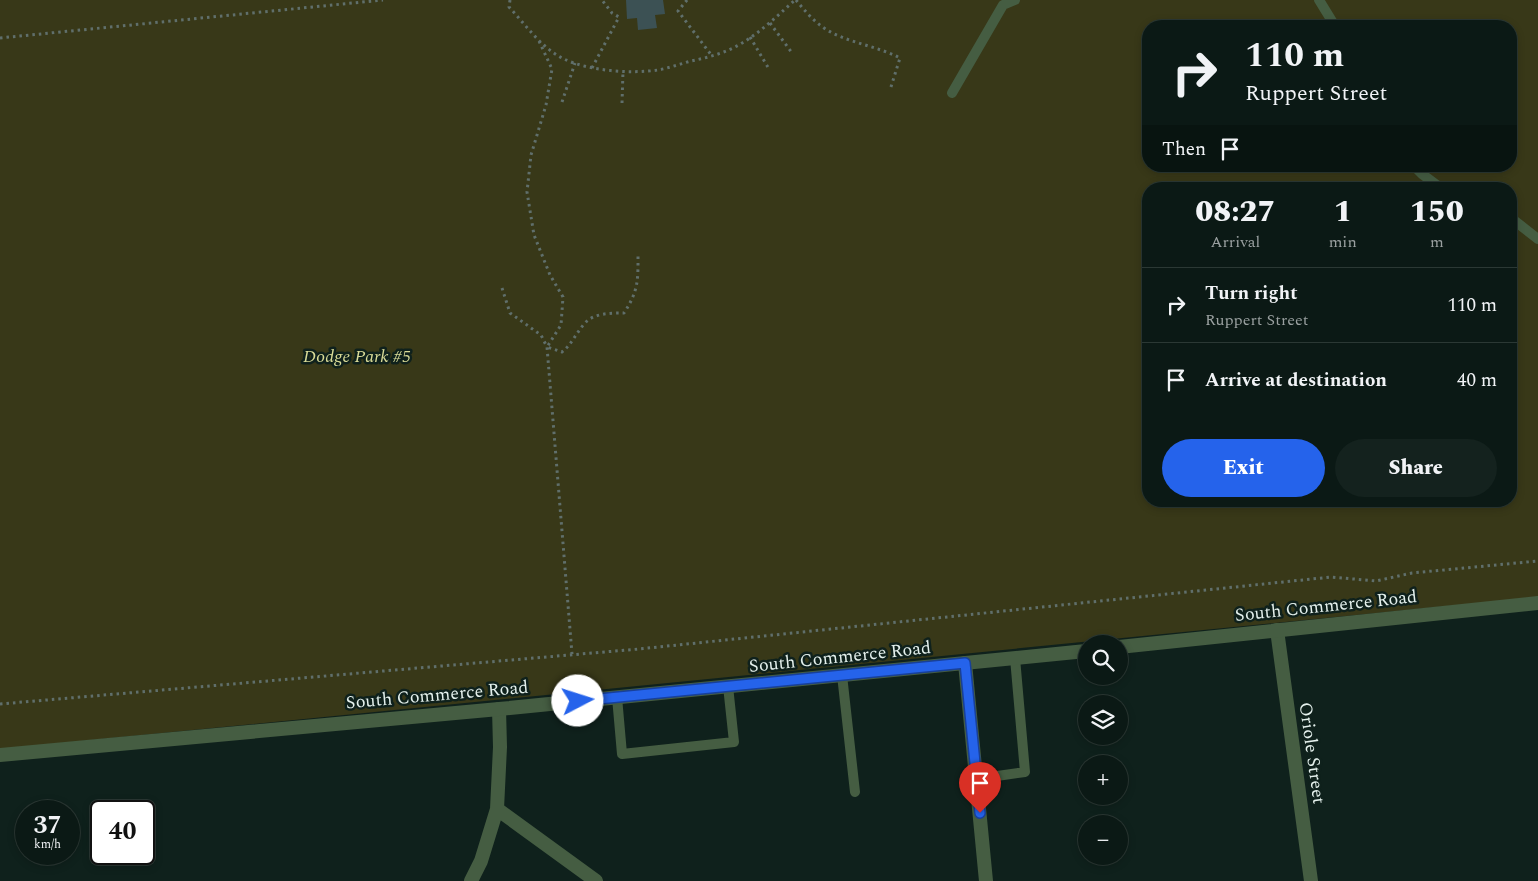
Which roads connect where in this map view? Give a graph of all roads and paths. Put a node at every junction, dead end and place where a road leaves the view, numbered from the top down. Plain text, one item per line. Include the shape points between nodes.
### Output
1 (383, 0) edge
2 (510, 0) edge
3 (602, 0) edge
4 (686, 0) edge
5 (795, 0) edge
6 (1015, 0) edge
7 (1319, 0) edge
8 (1331, 20) edge
9 (770, 23) junction
10 (0, 38) edge
11 (750, 38) junction
12 (539, 41) junction
13 (792, 53) dead end
14 (712, 56) junction
15 (575, 63) junction
16 (592, 68) junction
17 (769, 69) dead end
18 (623, 72) junction
19 (890, 90) dead end
20 (952, 94) dead end
21 (562, 102) dead end
22 (622, 103) dead end
23 (1420, 172) edge
24 (1433, 182) edge
25 (1517, 223) edge
26 (1538, 239) edge
27 (638, 253) dead end
28 (502, 288) dead end
29 (547, 347) junction
30 (1538, 561) edge
31 (1538, 603) edge
32 (1277, 630) junction
33 (1128, 646) edge
34 (1078, 651) edge
35 (572, 654) junction
36 (1015, 658) junction
37 (965, 663) junction
38 (842, 676) junction
39 (728, 686) junction
40 (617, 697) junction
41 (0, 704) edge
42 (499, 709) junction
43 (0, 754) edge
44 (976, 779) junction
45 (856, 792) dead end
46 (497, 809) junction
47 (470, 881) edge
48 (596, 881) edge
49 (986, 881) edge
50 (1311, 881) edge

1 - 10 path
2 - 12 path via 509,7
3 - 16 path via 619,17
4 - 14 path via 678,11
5 - 9 path
5 - 19 path via 811,18 828,30 900,58
6 - 20 lane via 1003,5
7 - 8 lane
9 - 11 path
9 - 13 path
11 - 14 path
11 - 17 path
12 - 15 path via 563,59
12 - 29 path via 552,69 546,105 531,155 527,192 534,235 563,297 561,325
14 - 18 path via 657,70
15 - 16 path
15 - 21 path
16 - 18 path
18 - 22 path
23 - 24 lane
25 - 26 lane
27 - 29 path via 638,283 624,313 605,313 586,321 562,352
28 - 29 path via 510,313 541,335
29 - 35 path
30 - 35 path via 1412,573 1376,581 1331,577
31 - 32 street, South Commerce Road
32 - 33 street, South Commerce Road
32 - 50 street, Oriole Street
34 - 36 street, South Commerce Road
35 - 41 path
36 - 37 street, South Commerce Road
36 - 44 lane via 1025,772
37 - 38 street, South Commerce Road
37 - 44 street
38 - 39 street, South Commerce Road
38 - 45 lane
39 - 40 street, South Commerce Road
39 - 40 lane via 734,742 622,754
40 - 42 street, South Commerce Road
42 - 43 street, South Commerce Road
42 - 46 street
44 - 49 street
46 - 47 street via 481,861
46 - 48 street

